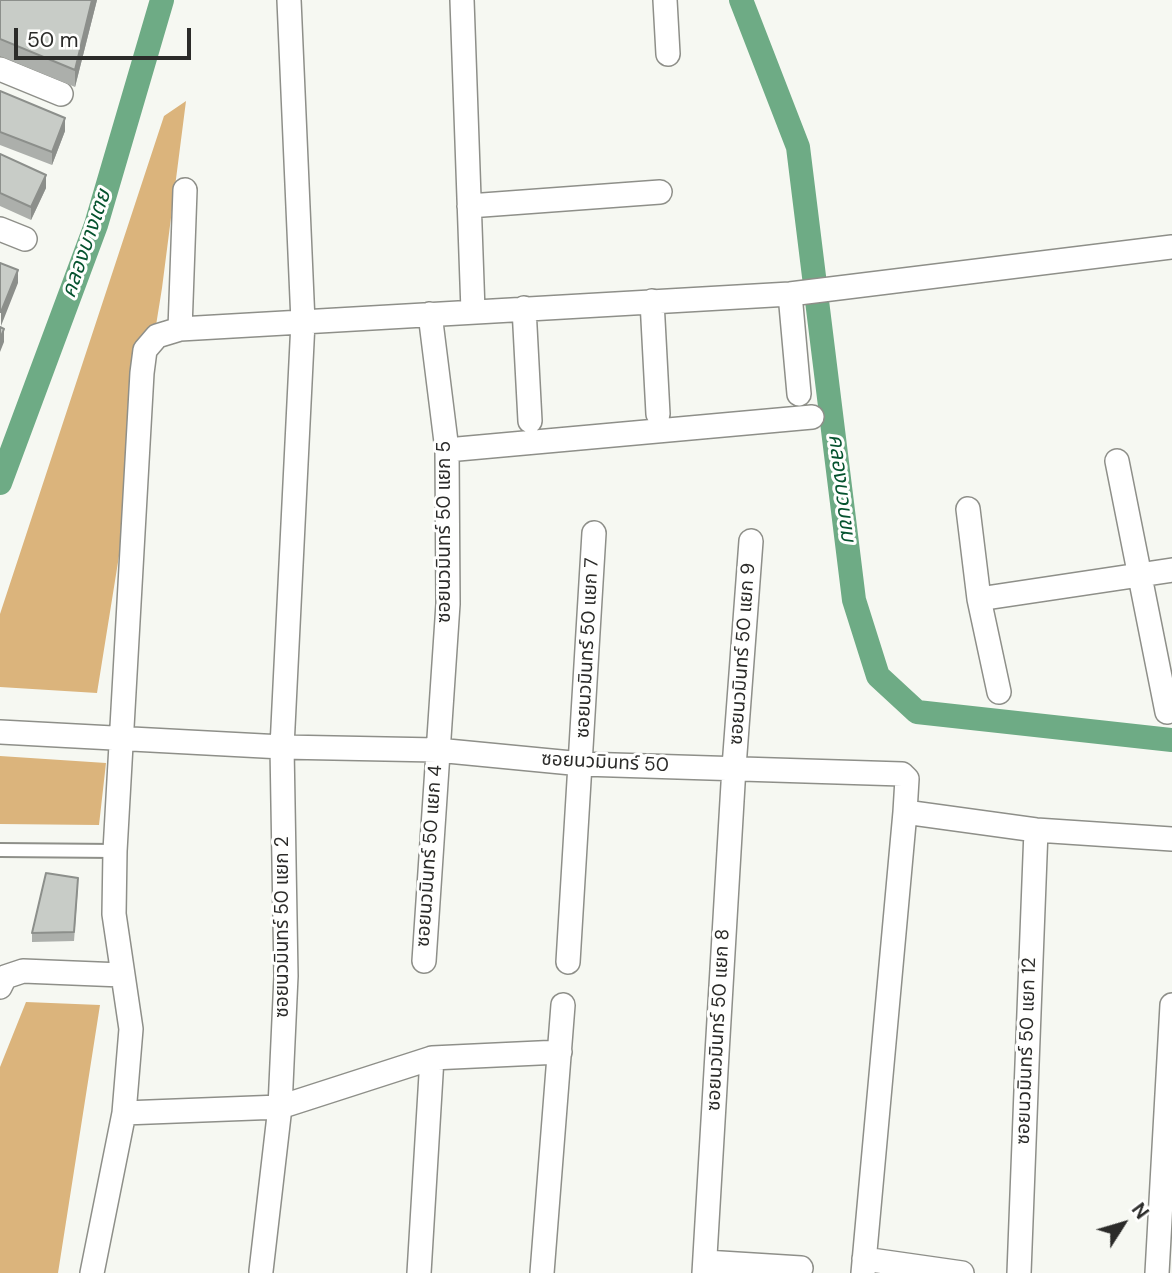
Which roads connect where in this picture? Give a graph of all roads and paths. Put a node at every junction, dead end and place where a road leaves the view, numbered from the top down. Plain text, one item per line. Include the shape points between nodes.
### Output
1 (289, 0) edge
2 (462, 0) edge
3 (665, 0) edge
4 (668, 54) dead end
5 (0, 69) edge
6 (61, 94) dead end
7 (185, 190) dead end
8 (660, 192) dead end
9 (469, 206) junction
10 (0, 229) edge
11 (25, 239) dead end
12 (1172, 247) edge
13 (799, 292) junction
14 (652, 301) junction
15 (524, 308) junction
16 (473, 311) junction
17 (430, 314) junction
18 (303, 322) junction
19 (180, 329) junction
20 (799, 394) dead end
21 (658, 414) dead end
22 (812, 417) dead end
23 (530, 421) dead end
24 (447, 450) junction
25 (1117, 461) dead end
26 (968, 509) dead end
27 (594, 533) dead end
28 (751, 541) dead end
29 (1172, 570) edge
30 (1139, 575) junction
31 (979, 599) junction
32 (999, 692) dead end
33 (1167, 712) dead end
34 (0, 732) edge
35 (122, 739) junction
36 (282, 747) junction
37 (437, 750) junction
38 (582, 764) junction
39 (734, 767) junction
40 (905, 812) junction
41 (1036, 830) junction
42 (1172, 839) edge
43 (0, 850) edge
44 (115, 850) junction
45 (424, 961) dead end
46 (568, 962) dead end
47 (122, 975) junction
48 (0, 987) edge
49 (1172, 1004) edge
50 (563, 1005) dead end
51 (560, 1052) junction
52 (432, 1058) junction
53 (280, 1107) junction
54 (124, 1112) junction
55 (864, 1266) edge
56 (704, 1268) edge
57 (801, 1268) dead end
58 (261, 1271) dead end
59 (92, 1273) edge
60 (419, 1273) edge
61 (542, 1273) edge
62 (962, 1273) edge
63 (1019, 1273) edge
64 (1157, 1273) edge

1 - 18 street, ซอยนวมินทร์ 50 แยก 2
2 - 9 street
3 - 4 street
5 - 6 street
7 - 19 street
8 - 9 street
9 - 16 street
10 - 11 street
12 - 13 street
13 - 14 street
13 - 20 street
14 - 15 street
14 - 21 street
15 - 16 street
15 - 23 street
16 - 17 street
17 - 18 street
17 - 24 street, ซอยนวมินทร์ 50 แยก 5
18 - 19 street
18 - 36 street, ซอยนวมินทร์ 50 แยก 2
19 - 35 street via 157,336 145,350
22 - 24 street
24 - 37 street, ซอยนวมินทร์ 50 แยก 5 via 448,604
25 - 30 street
26 - 31 street
27 - 38 street, ซอยนวมินทร์ 50 แยก 7
28 - 39 street, ซอยนวมินทร์ 50 แยก 9
29 - 30 street
30 - 31 street
30 - 33 street
31 - 32 street
34 - 35 street, ซอยนวมินทร์ 50
35 - 36 street, ซอยนวมินทร์ 50
35 - 44 street
36 - 37 street, ซอยนวมินทร์ 50
36 - 53 street, ซอยนวมินทร์ 50 แยก 2 via 286,976
37 - 38 street, ซอยนวมินทร์ 50
37 - 45 street, ซอยนวมินทร์ 50 แยก 4
38 - 39 street, ซอยนวมินทร์ 50
38 - 46 street, ซอยนวมินทร์ 50 แยก 7
39 - 40 street, ซอยนวมินทร์ 50 via 902,774 907,779
39 - 56 street, ซอยนวมินทร์ 50 แยก 8
40 - 41 street
40 - 55 street
41 - 42 street
41 - 63 street, ซอยนวมินทร์ 50 แยก 12
43 - 44 lane
44 - 47 street via 114,914
47 - 48 street via 23,971 5,977
47 - 54 street via 131,1029
49 - 64 street
50 - 51 street
51 - 52 street
51 - 61 street
52 - 53 street
52 - 60 street
53 - 54 street
53 - 58 street, ซอยนวมินทร์ 50 แยก 2
54 - 59 street
55 - 62 street
56 - 57 street

